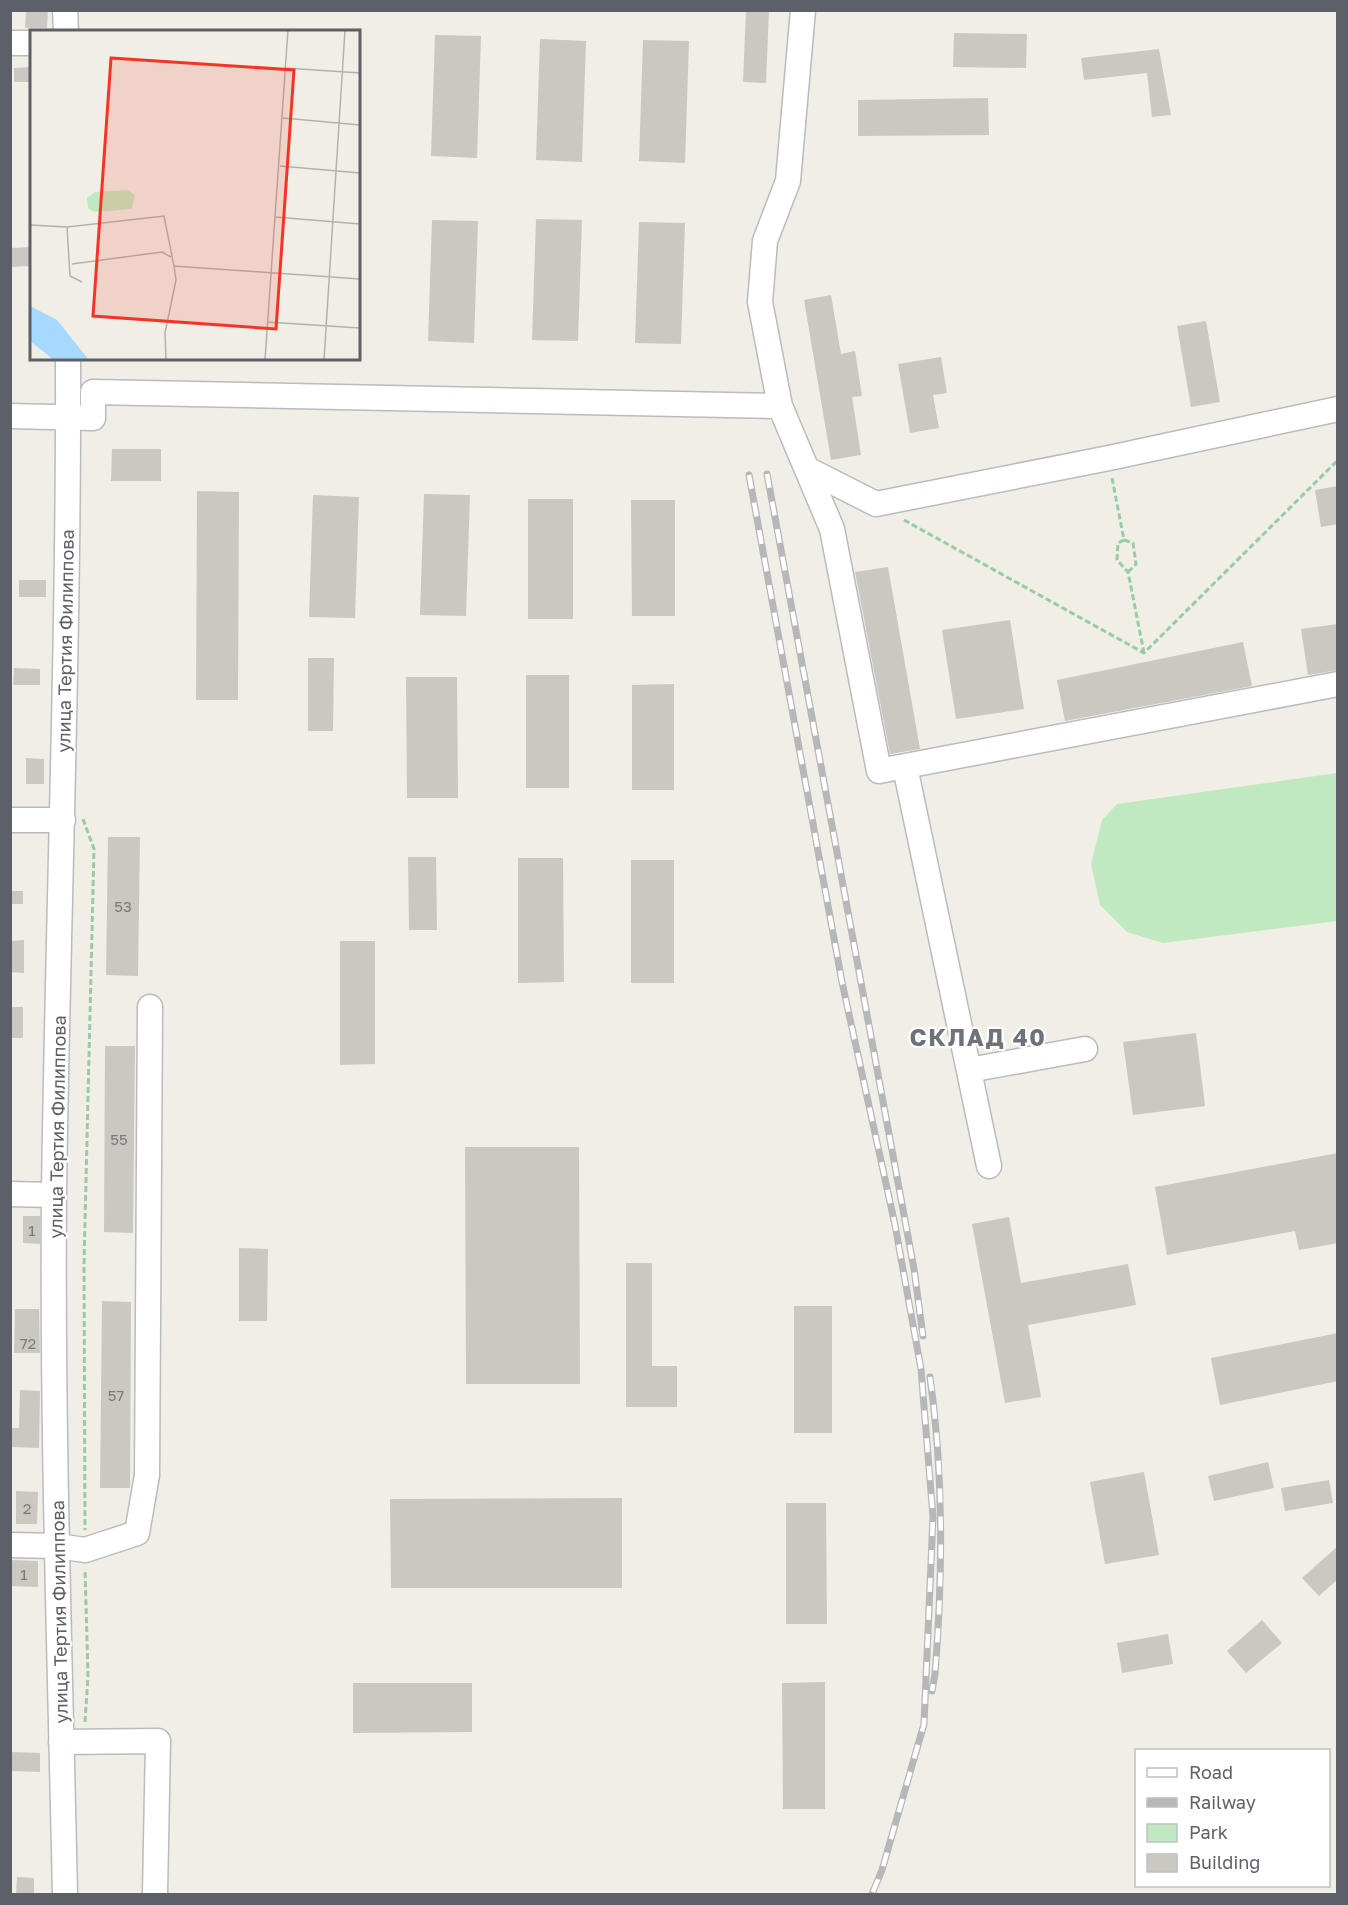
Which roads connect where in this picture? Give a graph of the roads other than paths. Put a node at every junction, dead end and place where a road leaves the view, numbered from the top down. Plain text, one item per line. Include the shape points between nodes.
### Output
1 (65, 10) edge
2 (803, 10) edge
3 (66, 30) edge
4 (10, 43) edge
5 (30, 43) edge
6 (68, 360) edge
7 (780, 406) junction
8 (1338, 409) edge
9 (10, 417) edge
10 (76, 418) junction
11 (807, 469) junction
12 (1338, 684) edge
13 (905, 767) junction
14 (73, 819) junction
15 (10, 820) edge
16 (150, 1006) dead end
17 (1085, 1049) dead end
18 (969, 1070) junction
19 (989, 1166) dead end
20 (10, 1194) edge
21 (54, 1195) junction
22 (10, 1545) edge
23 (57, 1546) junction
24 (73, 1742) junction
25 (65, 1894) edge
26 (155, 1894) edge

1 - 3 street
2 - 7 street via 788,181 765,241 760,303
4 - 5 street
6 - 10 street, улица Тертия Филиппова
7 - 10 street via 93,392 93,418
7 - 11 street
8 - 11 street via 876,504
9 - 10 street
10 - 14 street, улица Тертия Филиппова
11 - 13 street via 832,529 879,771
12 - 13 street
13 - 18 street
14 - 15 street
14 - 21 street, улица Тертия Филиппова
16 - 23 street via 147,1475 137,1533 85,1550
17 - 18 street
18 - 19 street
20 - 21 street
21 - 23 street, улица Тертия Филиппова
22 - 23 street
23 - 24 street, улица Тертия Филиппова
24 - 25 street, улица Тертия Филиппова
24 - 26 street via 158,1741

